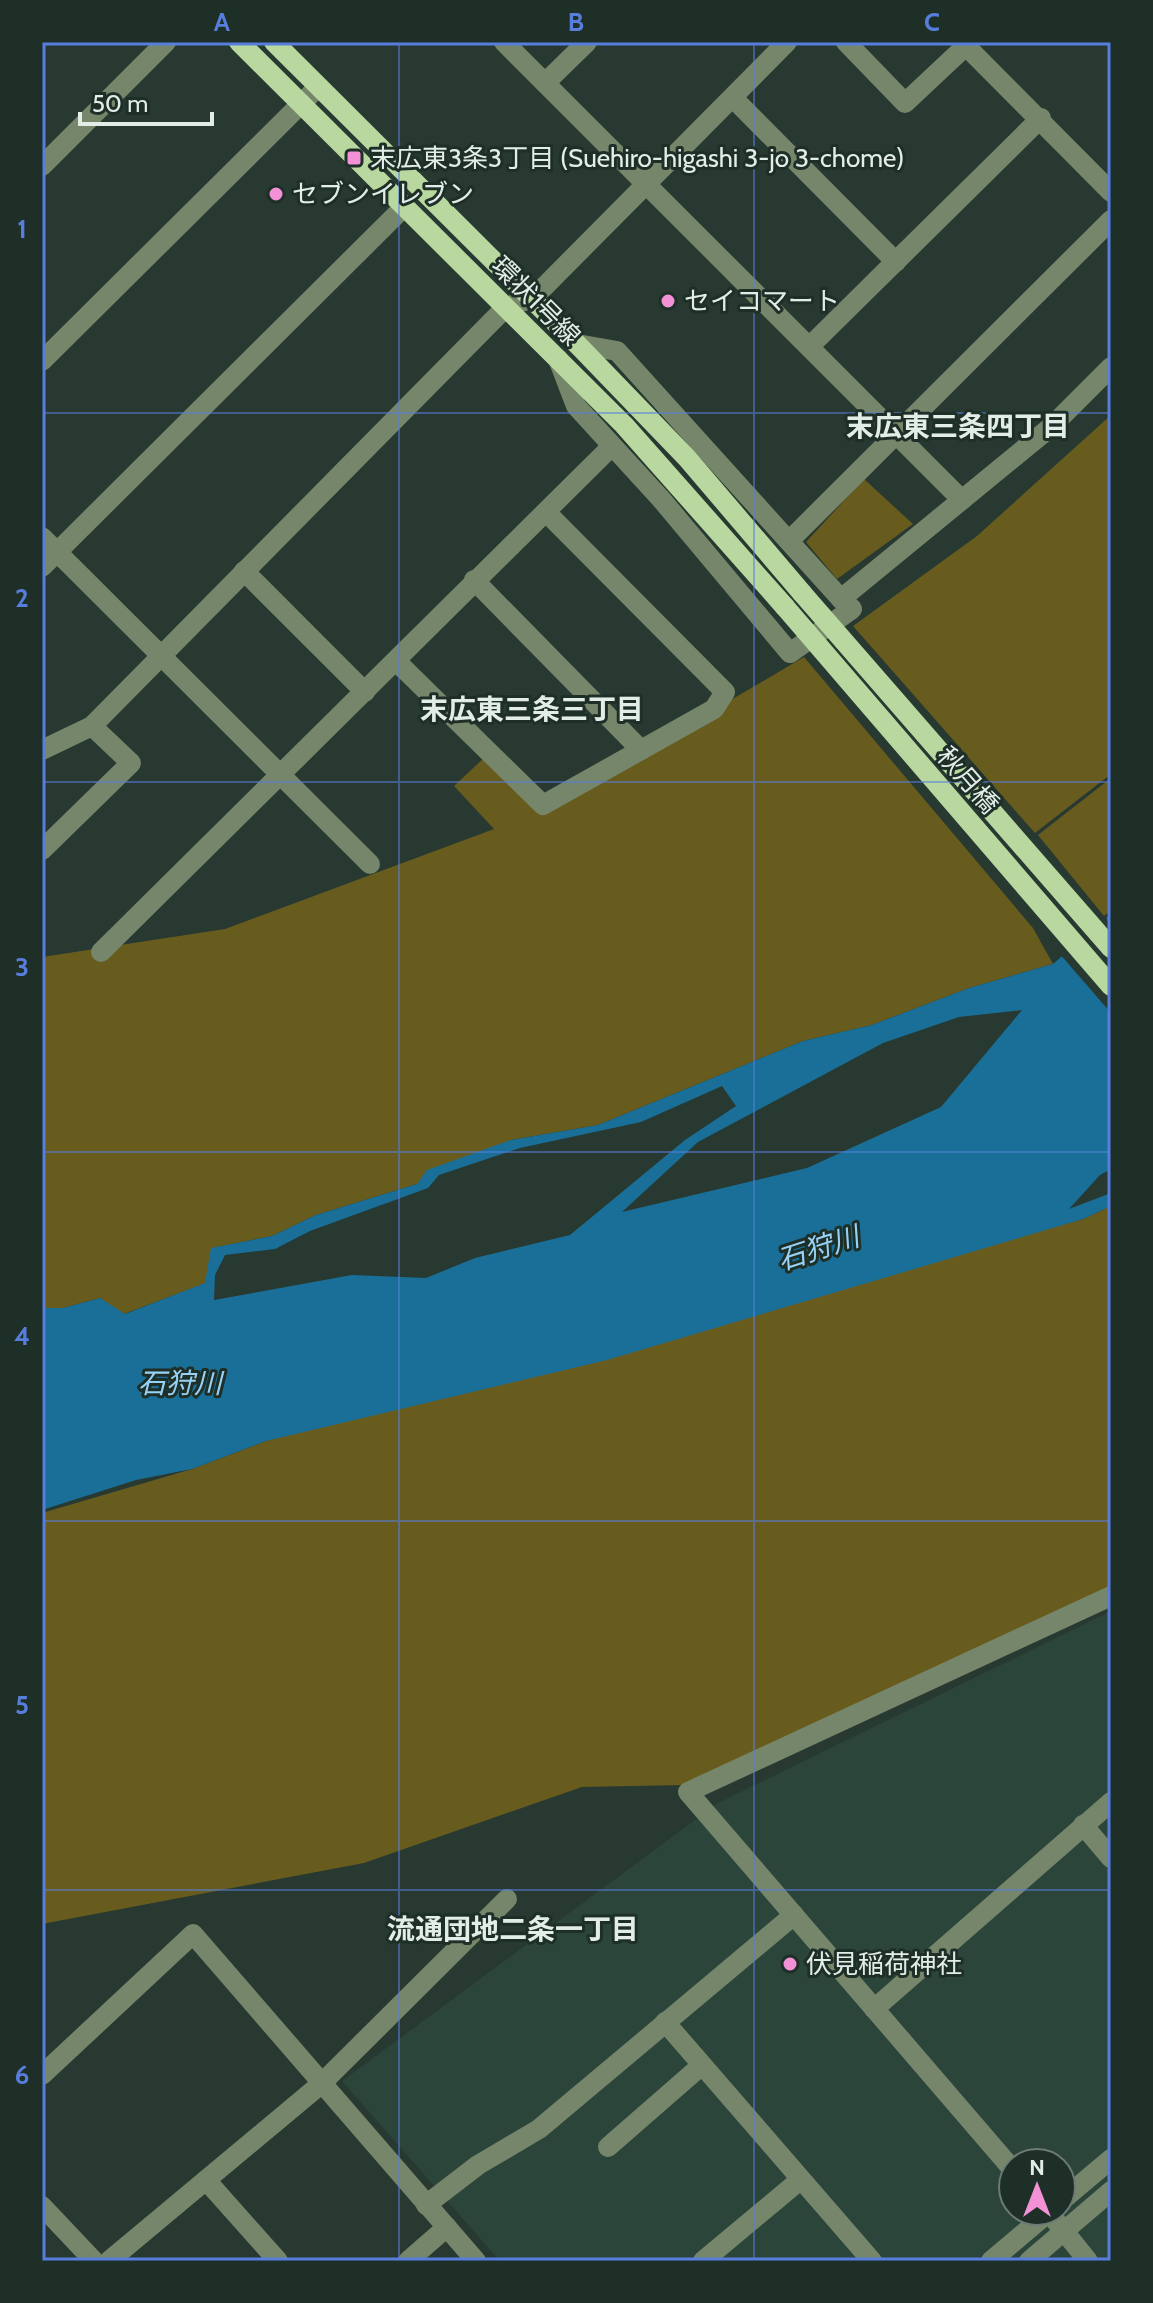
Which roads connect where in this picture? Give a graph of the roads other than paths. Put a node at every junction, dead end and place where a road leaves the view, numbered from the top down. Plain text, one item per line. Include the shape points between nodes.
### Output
1 (166, 42) edge
2 (239, 42) edge
3 (274, 42) edge
4 (504, 42) edge
5 (587, 42) edge
6 (787, 42) edge
7 (846, 42) edge
8 (966, 43) edge
9 (545, 83) junction
10 (318, 87) junction
11 (733, 98) junction
12 (300, 103) junction
13 (1041, 118) junction
14 (42, 166) edge
15 (646, 185) junction
16 (1111, 192) edge
17 (404, 207) junction
18 (1111, 220) edge
19 (896, 262) junction
20 (530, 299) junction
21 (506, 307) junction
22 (577, 344) junction
23 (810, 346) junction
24 (558, 359) junction
25 (42, 361) edge
26 (1111, 367) edge
27 (895, 432) junction
28 (611, 447) junction
29 (962, 500) junction
30 (546, 512) junction
31 (42, 537) edge
32 (790, 540) junction
33 (57, 552) junction
34 (42, 567) edge
35 (244, 571) junction
36 (474, 580) junction
37 (802, 593) joint
38 (841, 599) junction
39 (785, 607) joint
40 (161, 654) junction
41 (396, 661) junction
42 (365, 692) junction
43 (92, 726) junction
44 (42, 750) edge
45 (641, 750) junction
46 (280, 776) junction
47 (42, 850) edge
48 (370, 864) dead end
49 (1111, 948) edge
50 (101, 952) dead end
51 (1111, 986) edge
52 (1111, 1596) edge
53 (1111, 1802) edge
54 (1083, 1825) junction
55 (1111, 1858) edge
56 (507, 1899) dead end
57 (794, 1915) junction
58 (874, 2009) junction
59 (665, 2022) junction
60 (702, 2065) junction
61 (42, 2075) edge
62 (321, 2084) junction
63 (608, 2147) dead end
64 (997, 2151) edge
65 (1111, 2159) edge
66 (206, 2180) junction
67 (800, 2180) junction
68 (1077, 2188) edge
69 (1111, 2191) edge
70 (426, 2205) junction
71 (42, 2206) edge
72 (447, 2227) junction
73 (1030, 2227) edge
74 (1060, 2227) edge
75 (1063, 2231) junction
76 (94, 2261) edge
77 (109, 2261) edge
78 (278, 2261) edge
79 (408, 2261) edge
80 (476, 2261) edge
81 (703, 2261) edge
82 (872, 2261) edge
83 (991, 2261) edge
84 (1029, 2261) edge
85 (1088, 2261) edge

1 - 14 street
2 - 12 main road, 環状1号線
3 - 10 main road, 環状1号線
4 - 9 street
5 - 9 street
6 - 11 street
7 - 8 street via 905,103
8 - 13 street
9 - 15 street
10 - 12 street
10 - 20 main road, 環状1号線
11 - 15 street
11 - 19 street
12 - 17 main road, 環状1号線
12 - 25 street
13 - 16 street
13 - 19 street
15 - 20 street
15 - 23 street
17 - 21 main road, 環状1号線
17 - 33 street
18 - 27 street
19 - 23 street
20 - 21 street
20 - 22 main road, 環状1号線
21 - 24 main road, 環状1号線
21 - 35 street
22 - 32 street via 617,351
22 - 37 main road, 環状1号線 via 687,458
23 - 27 street
24 - 28 street via 576,406
24 - 39 main road, 環状1号線 via 693,499
26 - 29 street via 1052,426
27 - 29 street
27 - 32 street
28 - 30 street
28 - 38 street via 739,588 790,653 852,609
29 - 38 street
30 - 36 street
30 - 45 street via 725,692 714,709
31 - 33 street
32 - 38 street
33 - 34 street
33 - 40 street
35 - 40 street
35 - 42 street
36 - 41 street
36 - 45 street
37 - 49 main road, 秋月橋, bridge
39 - 51 main road, 秋月橋, bridge
40 - 43 street
40 - 46 street
41 - 42 street
41 - 45 street via 543,805
42 - 46 street
43 - 44 street
43 - 47 street via 131,763
46 - 48 street
46 - 50 street
52 - 57 street via 688,1792
53 - 54 street
54 - 55 street
54 - 58 street
56 - 62 street
57 - 58 street
57 - 59 street
58 - 64 street
59 - 60 street
59 - 70 street via 539,2129 478,2165
60 - 63 street
60 - 67 street
61 - 62 street via 193,1934
62 - 66 street
62 - 70 street
65 - 68 street
66 - 77 street
66 - 78 street
67 - 81 street
67 - 82 street
69 - 75 street
70 - 72 street
71 - 76 street
72 - 79 street
72 - 80 street
73 - 83 street
74 - 75 street
75 - 84 street
75 - 85 street

